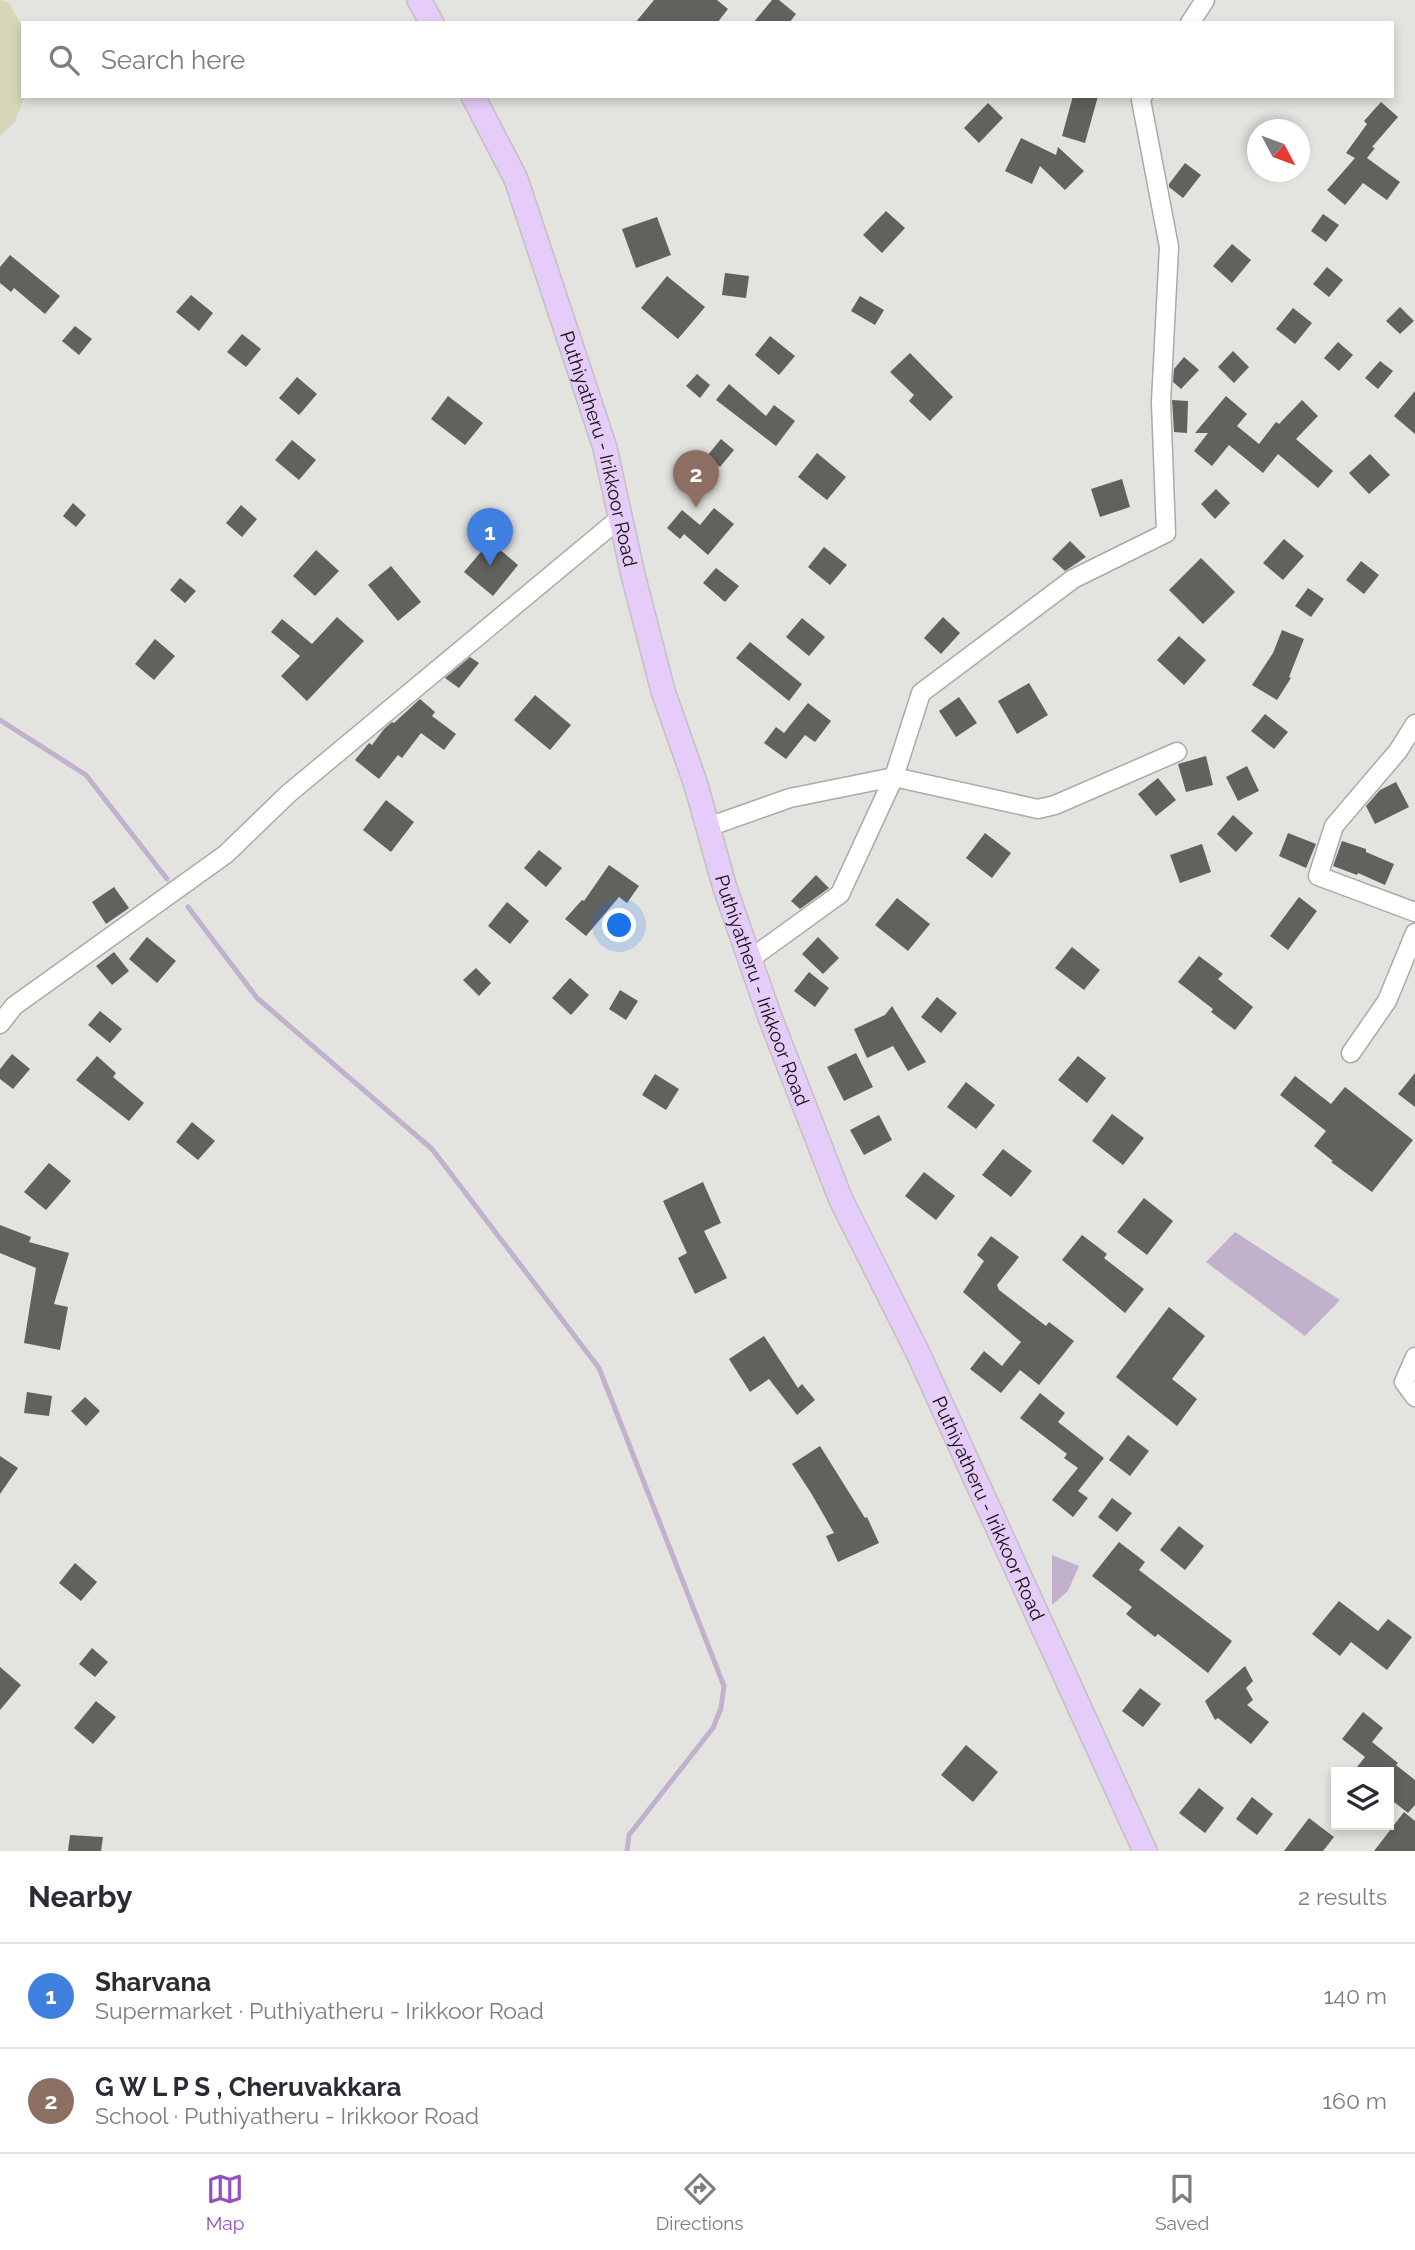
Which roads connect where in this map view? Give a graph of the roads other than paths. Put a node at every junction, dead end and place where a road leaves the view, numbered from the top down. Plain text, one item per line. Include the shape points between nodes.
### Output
1 (419, 0) edge
2 (1205, 0) edge
3 (431, 21) edge
4 (1191, 21) edge
5 (474, 98) edge
6 (1142, 98) edge
7 (620, 518) junction
8 (1415, 724) edge
9 (1177, 752) dead end
10 (894, 777) junction
11 (708, 827) junction
12 (1415, 912) edge
13 (1415, 933) edge
14 (750, 959) junction
15 (0, 1024) edge
16 (1351, 1053) dead end
17 (1415, 1357) edge
18 (1415, 1397) edge
19 (1145, 1851) edge

1 - 3 main road
2 - 4 street
5 - 7 main road, Puthiyatheru - Irikkoor Road via 516,179 605,448
6 - 10 street via 1169,247 1161,402 1166,533 1073,579 921,693
7 - 11 main road, Puthiyatheru - Irikkoor Road via 663,691
7 - 15 street via 288,794 226,854 14,1006
8 - 12 street via 1334,826 1318,876
9 - 10 street via 1038,809
10 - 11 street via 790,798
10 - 14 street via 840,894
11 - 14 main road, Puthiyatheru - Irikkoor Road
13 - 16 street via 1387,1001
14 - 19 main road, Puthiyatheru - Irikkoor Road via 841,1200 916,1351
17 - 18 street via 1404,1382

